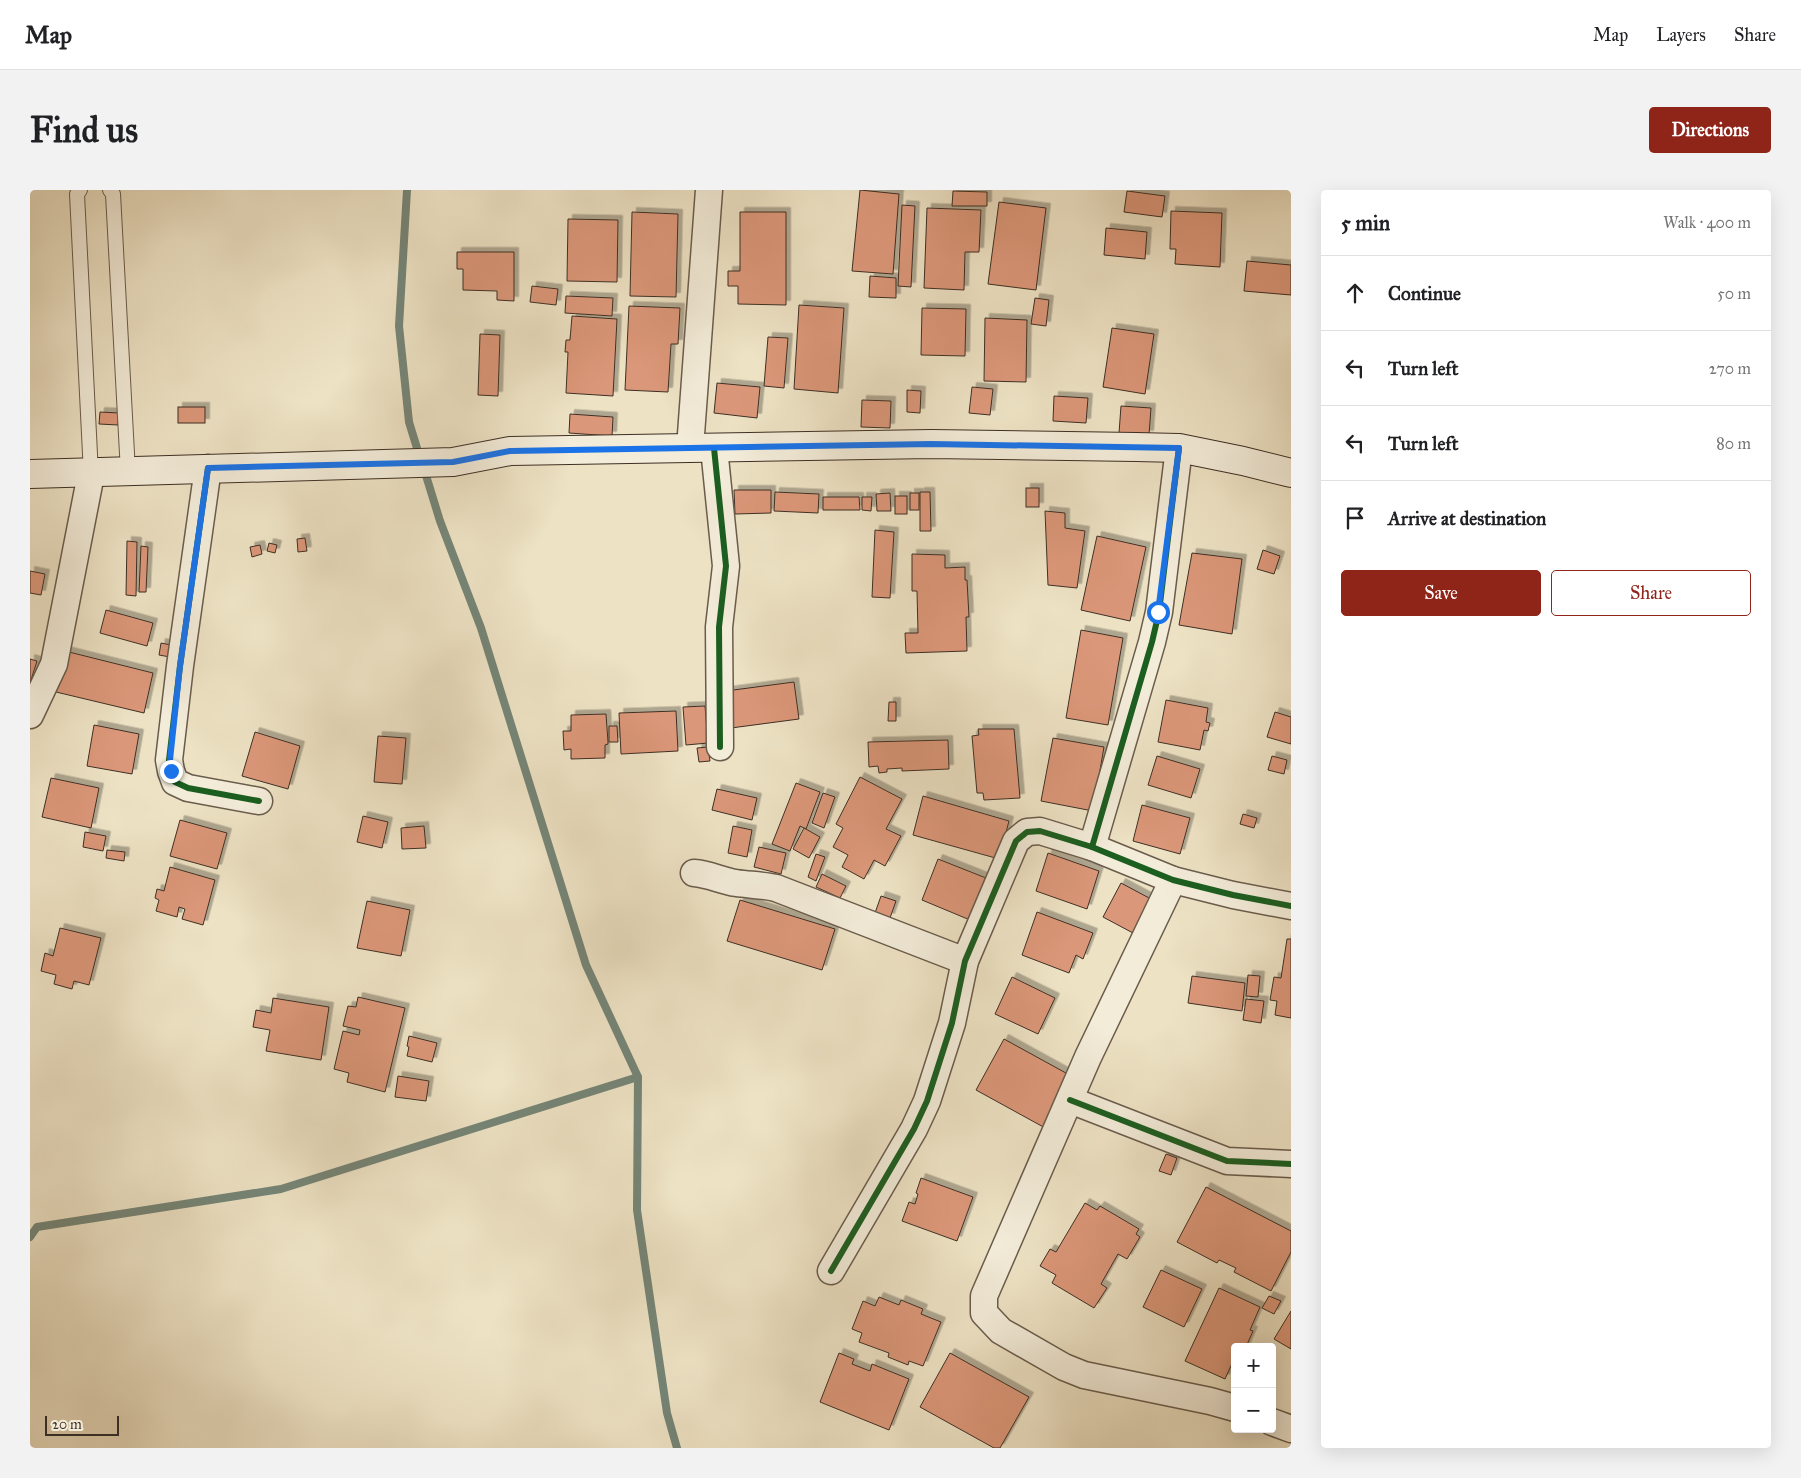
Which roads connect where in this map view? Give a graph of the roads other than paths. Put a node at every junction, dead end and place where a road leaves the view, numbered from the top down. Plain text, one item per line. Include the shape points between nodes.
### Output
1 (80, 190) edge
2 (110, 190) edge
3 (709, 190) edge
4 (702, 448) junction
5 (1179, 448) junction
6 (208, 468) junction
7 (128, 472) junction
8 (1291, 473) edge
9 (30, 474) edge
10 (91, 474) junction
11 (30, 716) edge
12 (720, 747) dead end
13 (258, 801) dead end
14 (1092, 847) junction
15 (694, 873) dead end
16 (1173, 880) junction
17 (1291, 906) edge
18 (965, 961) junction
19 (1070, 1100) junction
20 (1291, 1164) edge
21 (831, 1271) dead end
22 (1231, 1407) edge
23 (1276, 1424) edge
24 (1291, 1430) edge

1 - 10 lane via 77,194
2 - 7 lane via 113,194
3 - 4 street
4 - 5 main road via 931,444
4 - 6 main road via 510,451 453,462
4 - 12 street via 726,566 719,627
5 - 8 main road
5 - 14 street via 1155,627
6 - 7 main road
6 - 13 street via 180,666 171,771 175,782 188,788
7 - 10 main road
9 - 10 main road
10 - 11 street via 54,664
14 - 16 street
14 - 18 street via 1040,831 1027,832 1016,841
15 - 18 street via 776,888
16 - 17 street
16 - 19 street
18 - 21 street via 952,1023 927,1100 914,1129
19 - 20 street via 1227,1161
19 - 22 street via 984,1296 984,1313 1001,1331 1084,1375
23 - 24 street

